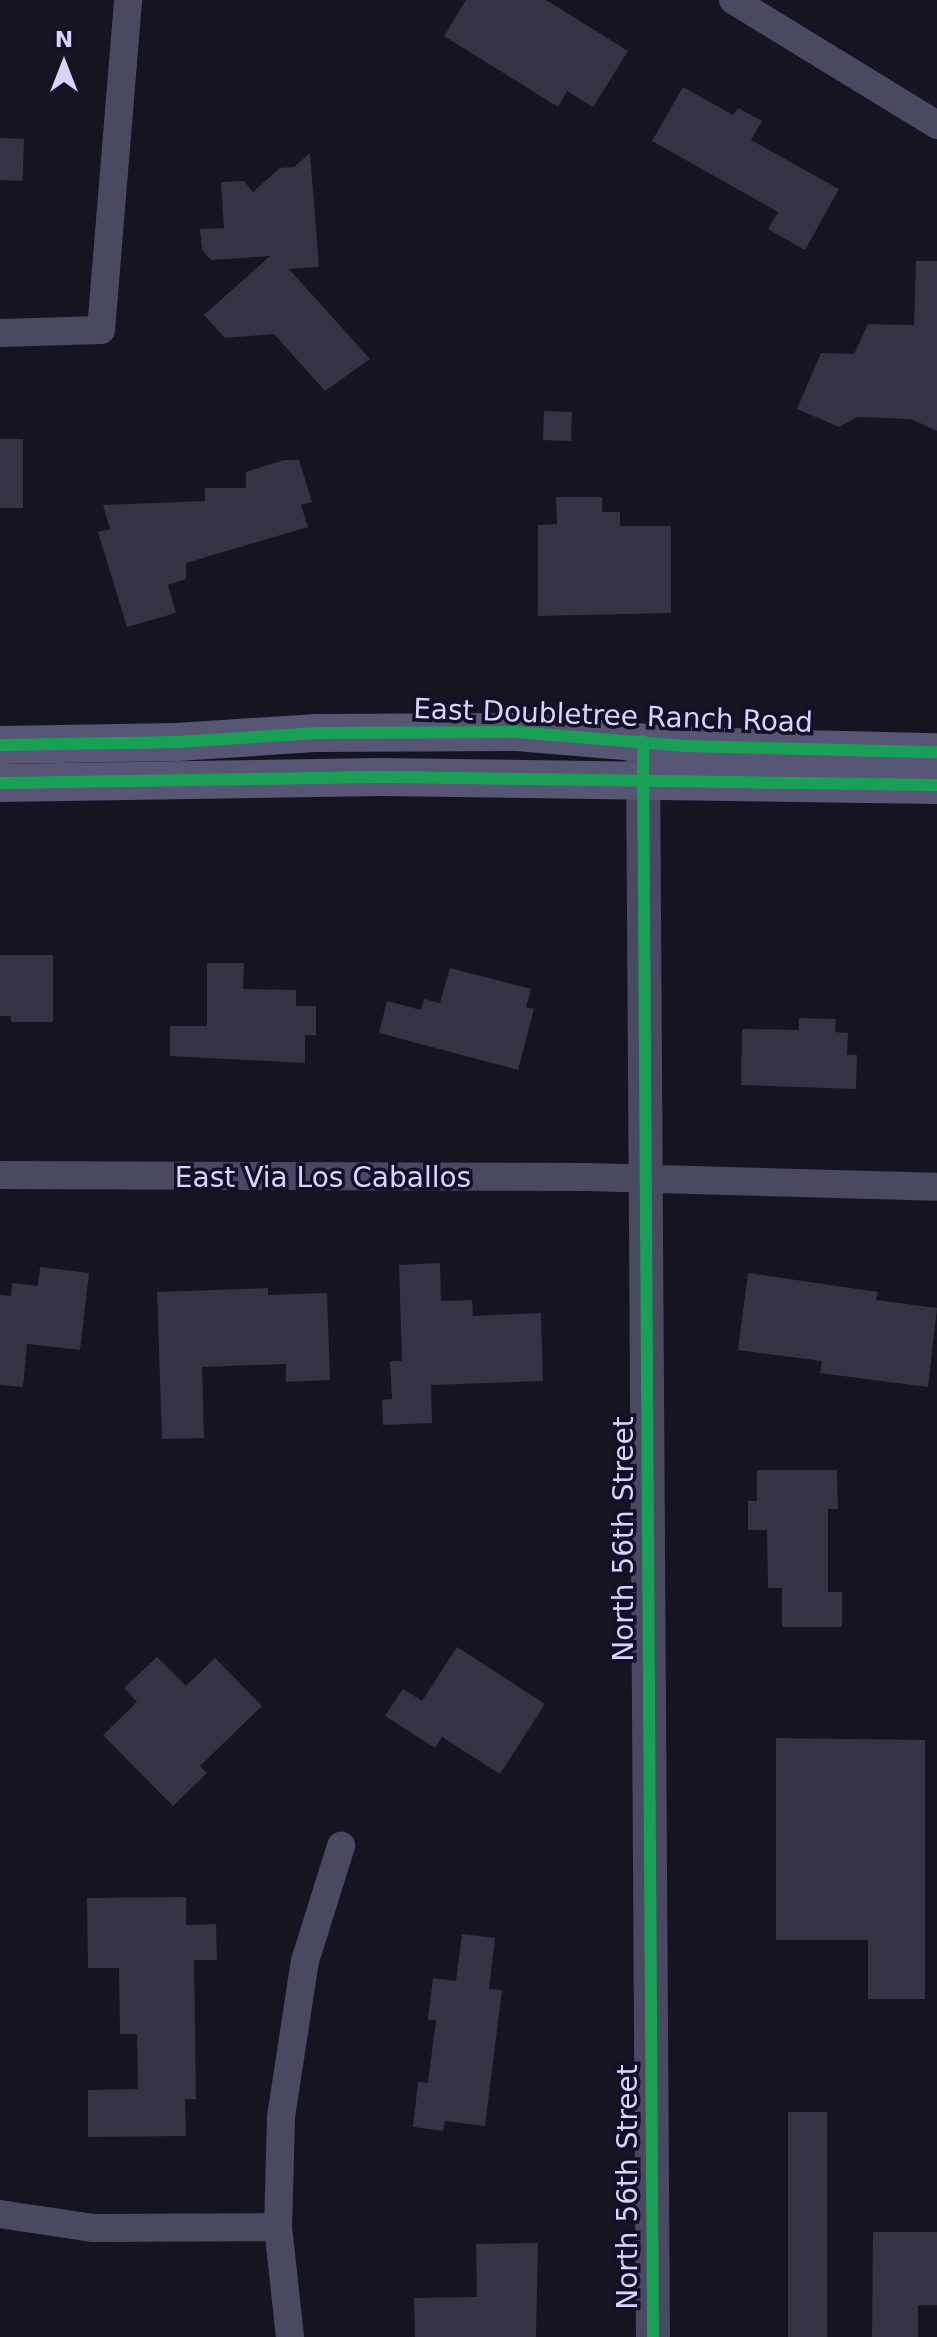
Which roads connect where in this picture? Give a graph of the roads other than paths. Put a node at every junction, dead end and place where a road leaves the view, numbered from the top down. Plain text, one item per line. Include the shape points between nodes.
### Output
1 (128, 0) edge
2 (733, 0) edge
3 (937, 125) edge
4 (0, 333) edge
5 (643, 741) junction
6 (0, 745) edge
7 (937, 752) edge
8 (642, 780) junction
9 (0, 783) edge
10 (937, 785) edge
11 (0, 1175) edge
12 (646, 1178) junction
13 (937, 1187) edge
14 (341, 1846) dead end
15 (0, 2214) edge
16 (278, 2227) junction
17 (290, 2337) edge
18 (653, 2337) edge

1 - 4 street via 101,330
2 - 3 street
5 - 6 main road, East Doubletree Ranch Road via 517,732 380,731
5 - 7 main road, East Doubletree Ranch Road
5 - 8 street, North 56th Street
8 - 9 main road via 381,777
8 - 10 main road
8 - 12 street, North 56th Street
11 - 12 street, East Via Los Caballos
12 - 13 street, East Via Los Caballos
12 - 18 street, North 56th Street
14 - 16 street via 305,1961 281,2117
15 - 16 street via 94,2228
16 - 17 street

